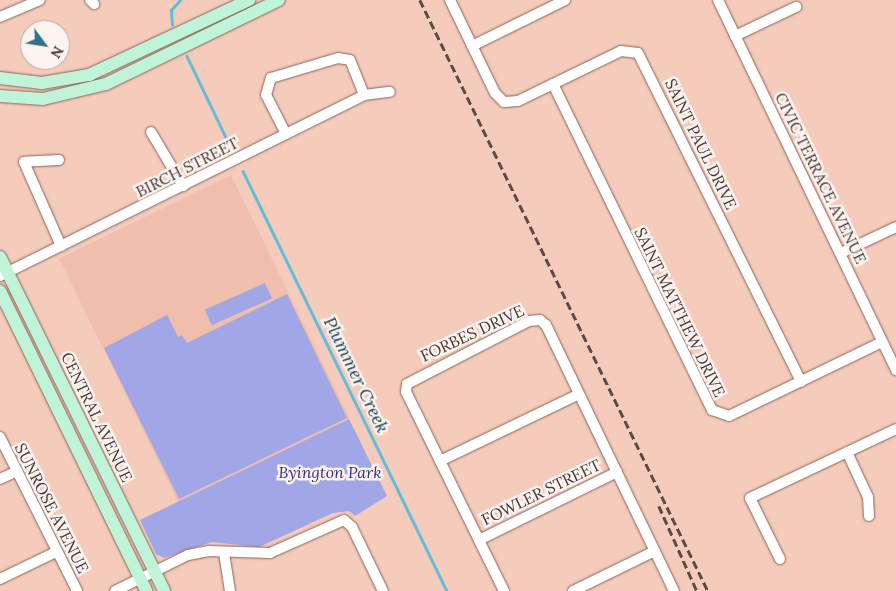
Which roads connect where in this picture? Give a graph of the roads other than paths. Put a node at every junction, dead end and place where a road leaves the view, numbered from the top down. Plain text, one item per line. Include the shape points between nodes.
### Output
1 (40, 0) edge
2 (248, 0) edge
3 (279, 0) edge
4 (450, 0) edge
5 (565, 0) edge
6 (718, 0) edge
7 (796, 7) dead end
8 (0, 17) edge
9 (735, 36) junction
10 (472, 46) junction
11 (0, 78) edge
12 (553, 84) junction
13 (390, 92) dead end
14 (364, 95) junction
15 (0, 96) edge
16 (151, 132) dead end
17 (286, 134) junction
18 (59, 160) dead end
19 (183, 186) junction
20 (896, 227) edge
21 (61, 246) junction
22 (841, 254) junction
23 (0, 258) edge
24 (4, 274) edge
25 (0, 291) edge
26 (882, 342) junction
27 (896, 370) edge
28 (801, 382) junction
29 (579, 394) junction
30 (896, 429) edge
31 (0, 437) edge
32 (846, 452) junction
33 (440, 461) junction
34 (17, 471) junction
35 (617, 472) junction
36 (0, 479) edge
37 (869, 516) dead end
38 (479, 540) junction
39 (655, 551) junction
40 (56, 552) junction
41 (224, 553) junction
42 (780, 559) dead end
43 (156, 571) junction
44 (0, 579) edge
45 (140, 579) junction
46 (77, 591) edge
47 (115, 591) edge
48 (146, 591) edge
49 (164, 591) edge
50 (230, 591) edge
51 (383, 591) edge
52 (504, 591) edge
53 (572, 591) edge
54 (674, 591) edge

1 - 8 street
2 - 11 main road via 89,75 42,83
3 - 15 main road via 106,84 43,99
4 - 10 street
5 - 10 street
6 - 9 street, CIVIC TERRACE AVENUE
7 - 9 street
9 - 22 street, CIVIC TERRACE AVENUE
10 - 12 street, SAINT PAUL DRIVE via 495,93 504,102 518,101
12 - 28 street, SAINT MATTHEW DRIVE via 712,410 729,416
12 - 28 street, SAINT PAUL DRIVE via 621,50 638,52
13 - 14 street, BIRCH STREET
14 - 17 street, BIRCH STREET
14 - 17 street via 350,60 338,58 271,78 266,95
16 - 19 street
17 - 19 street, BIRCH STREET
18 - 21 street via 24,162
19 - 21 street, BIRCH STREET
20 - 22 street
21 - 24 street, BIRCH STREET
22 - 26 street, CIVIC TERRACE AVENUE
23 - 24 main road, CENTRAL AVENUE
24 - 43 main road, CENTRAL AVENUE
25 - 45 main road, CENTRAL AVENUE
26 - 27 street, CIVIC TERRACE AVENUE
26 - 28 street, SAINT MATTHEW DRIVE
29 - 33 street
29 - 33 street, FORBES DRIVE via 546,325 540,320 529,321 407,384 406,392
29 - 35 street, FORBES DRIVE
30 - 32 street
31 - 34 street, SUNROSE AVENUE
32 - 37 street via 868,497
32 - 42 street via 750,498
33 - 38 street, FORBES DRIVE
34 - 36 street
34 - 40 street, SUNROSE AVENUE
35 - 38 street, FOWLER STREET
35 - 39 street, FORBES DRIVE
38 - 52 street, FORBES DRIVE
39 - 53 street
39 - 54 street, FORBES DRIVE
40 - 44 street
40 - 46 street, SUNROSE AVENUE
41 - 43 street via 188,555
41 - 50 street
41 - 51 street via 270,552 344,520 352,527
43 - 45 street
43 - 49 main road, CENTRAL AVENUE
45 - 47 street
45 - 48 main road, CENTRAL AVENUE

